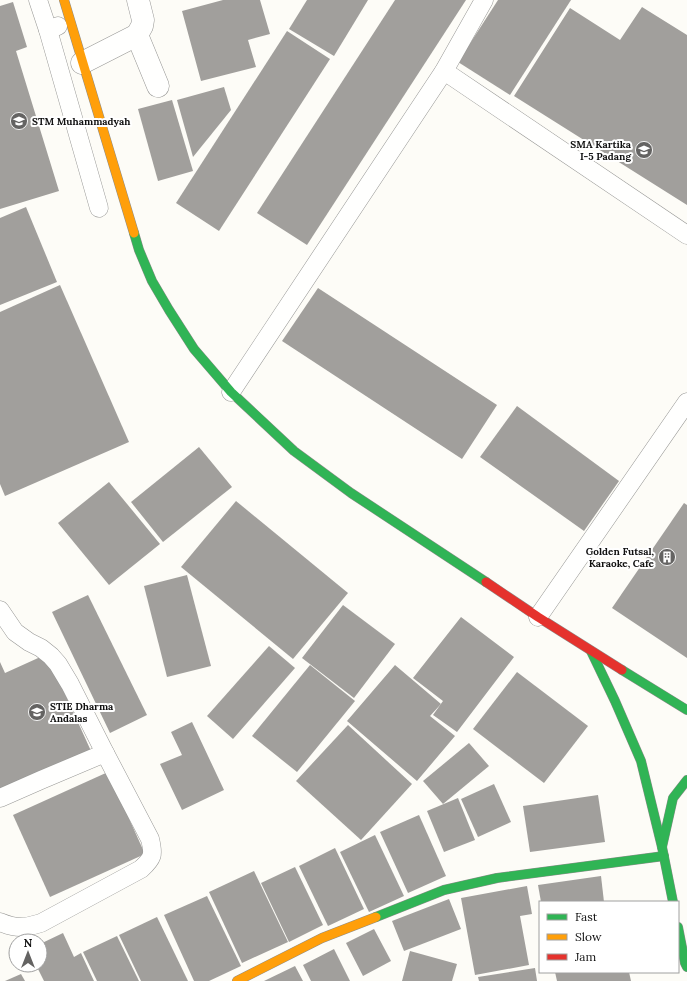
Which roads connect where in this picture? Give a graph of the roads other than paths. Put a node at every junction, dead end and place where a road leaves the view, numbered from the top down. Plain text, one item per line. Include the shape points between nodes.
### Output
1 (38, 0) edge
2 (64, 0) edge
3 (138, 0) edge
4 (484, 0) edge
5 (70, 21) junction
6 (48, 30) junction
7 (137, 35) junction
8 (82, 63) junction
9 (444, 71) junction
10 (158, 86) dead end
11 (99, 208) dead end
12 (687, 235) edge
13 (231, 392) junction
14 (687, 402) edge
15 (0, 610) edge
16 (538, 617) junction
17 (591, 651) junction
18 (687, 710) edge
19 (105, 753) junction
20 (687, 780) edge
21 (0, 798) edge
22 (663, 851) junction
23 (673, 901) edge
24 (0, 922) edge
25 (679, 932) edge
26 (686, 968) edge
27 (237, 981) edge

1 - 6 lane
2 - 5 main road
3 - 7 street via 143,20
4 - 9 lane
5 - 6 lane
5 - 8 main road
6 - 11 lane
7 - 8 street
7 - 10 street
8 - 13 main road via 139,250 152,280 194,349
9 - 12 lane
9 - 13 lane
13 - 16 main road via 294,451 351,493
14 - 16 lane
15 - 19 lane via 15,632 41,648 58,664
16 - 17 main road
17 - 18 main road
17 - 22 main road via 640,761
19 - 21 lane
19 - 24 lane via 150,839 153,851 150,862 41,923 15,927
20 - 22 main road via 673,798
22 - 23 main road
22 - 27 main road via 497,878 444,890 322,938
25 - 26 main road

